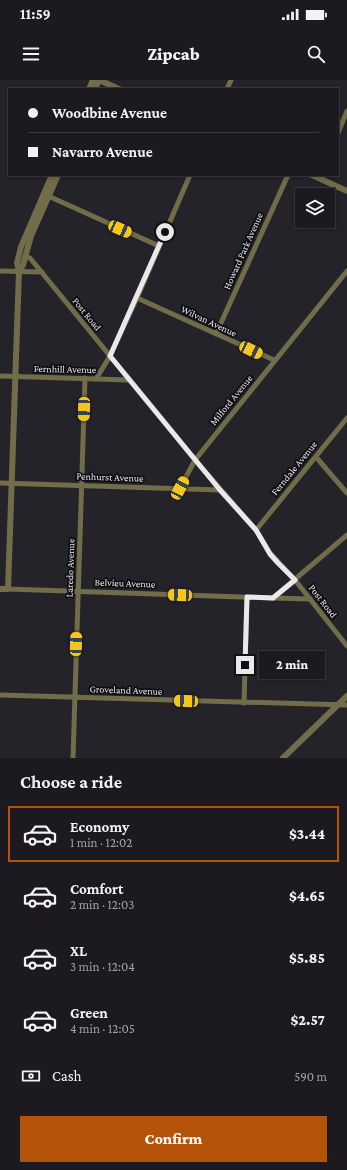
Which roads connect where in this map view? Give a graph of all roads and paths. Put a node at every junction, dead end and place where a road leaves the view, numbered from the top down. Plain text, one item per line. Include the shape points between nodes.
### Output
1 (99, 80) edge
2 (118, 88) edge
3 (347, 112) edge
4 (339, 131) edge
5 (52, 176) edge
6 (57, 176) edge
7 (190, 176) edge
8 (288, 176) edge
9 (320, 177) edge
10 (347, 191) edge
11 (46, 195) junction
12 (159, 246) junction
13 (25, 257) junction
14 (0, 271) edge
15 (19, 271) junction
16 (347, 271) edge
17 (42, 272) junction
18 (137, 298) junction
19 (216, 334) junction
20 (110, 356) junction
21 (274, 360) junction
22 (0, 376) edge
23 (14, 377) junction
24 (85, 378) junction
25 (96, 379) junction
26 (129, 380) junction
27 (347, 418) edge
28 (316, 457) junction
29 (195, 460) junction
30 (0, 483) edge
31 (11, 484) junction
32 (82, 485) junction
33 (180, 488) junction
34 (220, 490) junction
35 (347, 493) edge
36 (256, 530) junction
37 (347, 535) edge
38 (295, 580) junction
39 (0, 589) edge
40 (8, 589) junction
41 (78, 591) junction
42 (247, 597) junction
43 (273, 598) junction
44 (310, 599) junction
45 (347, 646) edge
46 (0, 695) edge
47 (347, 696) edge
48 (75, 697) junction
49 (244, 703) junction
50 (338, 705) junction
51 (347, 705) edge
52 (73, 758) edge
53 (283, 758) edge

1 - 2 street
3 - 4 street
5 - 11 street
6 - 11 street
7 - 12 street
8 - 19 street, Howard Park Avenue
9 - 10 street
11 - 12 street
11 - 13 street
11 - 15 street via 21,247 17,263
12 - 18 street
13 - 15 street
13 - 17 street, Post Road via 30,258
14 - 15 street
15 - 17 street
15 - 23 street
16 - 21 street, Milford Avenue
17 - 20 street, Post Road
18 - 19 street, Wilvan Avenue
18 - 20 street
19 - 21 street, Wilvan Avenue
20 - 25 street
20 - 26 street, Post Road
21 - 29 street, Milford Avenue
22 - 23 street, Fernhill Avenue
23 - 24 street, Fernhill Avenue
23 - 31 street
24 - 25 street, Fernhill Avenue
24 - 32 street, Laredo Avenue
25 - 26 street, Fernhill Avenue
26 - 29 street, Post Road
27 - 28 street, Ferndale Avenue
28 - 35 street
28 - 36 street, Ferndale Avenue
29 - 33 street, Milford Avenue
29 - 34 street, Post Road
30 - 31 street, Penhurst Avenue
31 - 32 street, Penhurst Avenue
31 - 40 street
32 - 33 street, Penhurst Avenue
32 - 41 street, Laredo Avenue
33 - 34 street, Penhurst Avenue
34 - 36 street, Post Road
36 - 38 street, Post Road via 270,554
37 - 38 street
38 - 43 street
38 - 44 street, Post Road
39 - 40 street, Belvieu Avenue
40 - 41 street, Belvieu Avenue
41 - 42 street, Belvieu Avenue
41 - 48 street, Laredo Avenue
42 - 43 street, Belvieu Avenue
42 - 49 street
43 - 44 street, Belvieu Avenue
44 - 45 street, Post Road
46 - 48 street, Groveland Avenue
47 - 50 street
48 - 49 street, Groveland Avenue
48 - 52 street, Laredo Avenue
49 - 50 street, Groveland Avenue
50 - 51 street, Groveland Avenue
50 - 53 street

